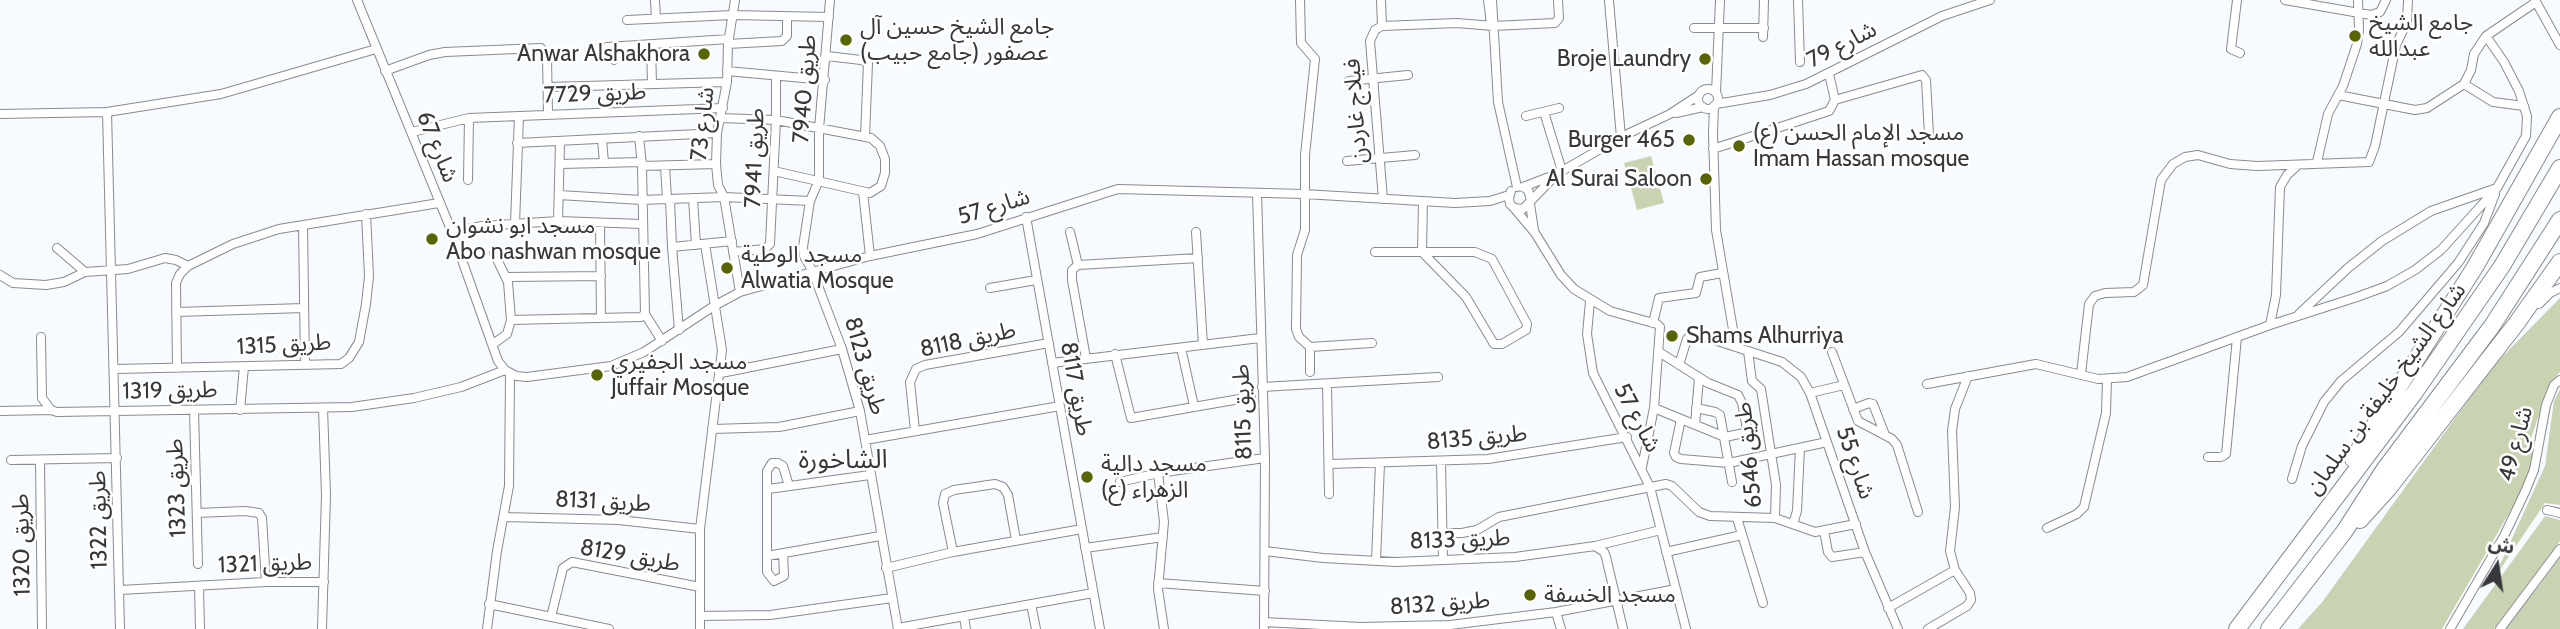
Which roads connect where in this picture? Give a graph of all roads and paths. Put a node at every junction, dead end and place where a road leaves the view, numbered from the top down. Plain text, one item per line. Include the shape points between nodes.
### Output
1 (357, 0) edge
2 (655, 0) edge
3 (735, 0) edge
4 (830, 0) edge
5 (1300, 0) edge
6 (1381, 0) edge
7 (1490, 0) edge
8 (1558, 0) edge
9 (1720, 0) edge
10 (1764, 0) edge
11 (1798, 0) edge
12 (1990, 0) edge
13 (2237, 0) edge
14 (2284, 0) edge
15 (2358, 0) edge
16 (2386, 0) edge
17 (2408, 0) edge
18 (1609, 1) edge
19 (2535, 1) edge
20 (2318, 3) edge
21 (2357, 12) junction
22 (732, 15) junction
23 (787, 16) junction
24 (829, 17) junction
25 (656, 19) junction
26 (627, 20) dead end
27 (1382, 26) junction
28 (1493, 26) junction
29 (1694, 28) dead end
30 (1720, 28) junction
31 (2486, 36) junction
32 (728, 41) junction
33 (651, 45) junction
34 (2560, 45) edge
35 (376, 49) junction
36 (2240, 53) dead end
37 (827, 56) junction
38 (614, 60) dead end
39 (1800, 62) dead end
40 (1718, 63) junction
41 (385, 71) junction
42 (727, 71) junction
43 (1829, 74) junction
44 (1408, 75) dead end
45 (776, 77) junction
46 (1373, 78) junction
47 (825, 80) junction
48 (1349, 81) dead end
49 (727, 82) junction
50 (652, 84) junction
51 (2464, 84) junction
52 (548, 86) junction
53 (1702, 92) junction
54 (1716, 94) junction
55 (2338, 95) junction
56 (1746, 99) junction
57 (1835, 100) junction
58 (2383, 104) junction
59 (1715, 105) junction
60 (2524, 106) junction
61 (1703, 107) junction
62 (723, 108) junction
63 (1559, 108) dead end
64 (107, 112) junction
65 (1544, 112) junction
66 (0, 114) edge
67 (548, 114) junction
68 (1670, 114) junction
69 (519, 116) junction
70 (1527, 116) dead end
71 (2560, 117) edge
72 (469, 118) junction
73 (720, 118) junction
74 (776, 120) junction
75 (820, 129) junction
76 (412, 132) junction
77 (717, 133) junction
78 (1713, 134) junction
79 (1928, 135) dead end
80 (639, 136) junction
81 (865, 137) junction
82 (1621, 137) junction
83 (602, 139) junction
84 (517, 143) junction
85 (560, 143) junction
86 (1713, 149) junction
87 (1415, 155) dead end
88 (1379, 158) junction
89 (1348, 161) dead end
90 (2317, 162) junction
91 (604, 163) junction
92 (560, 164) junction
93 (642, 164) junction
94 (716, 164) junction
95 (2298, 164) junction
96 (665, 166) junction
97 (2560, 168) edge
98 (774, 171) junction
99 (1560, 173) junction
100 (468, 180) dead end
101 (819, 180) junction
102 (1520, 187) junction
103 (2497, 188) junction
104 (863, 192) junction
105 (1257, 192) junction
106 (1304, 194) junction
107 (559, 195) junction
108 (724, 197) junction
109 (693, 198) junction
110 (772, 198) junction
111 (668, 199) junction
112 (1383, 199) junction
113 (642, 200) junction
114 (810, 201) junction
115 (1423, 201) junction
116 (1511, 202) junction
117 (1531, 202) junction
118 (439, 203) junction
119 (366, 214) junction
120 (1026, 217) junction
121 (2560, 220) edge
122 (558, 221) junction
123 (600, 223) junction
124 (514, 224) junction
125 (642, 224) junction
126 (303, 225) junction
127 (452, 232) junction
128 (1070, 232) dead end
129 (1196, 232) dead end
130 (1535, 233) junction
131 (732, 241) junction
132 (701, 244) junction
133 (671, 247) junction
134 (57, 248) dead end
135 (1422, 251) junction
136 (733, 252) junction
137 (1375, 252) dead end
138 (494, 253) dead end
139 (870, 256) junction
140 (1198, 258) junction
141 (2560, 262) edge
142 (1078, 265) junction
143 (188, 266) junction
144 (813, 270) junction
145 (111, 271) junction
146 (85, 272) junction
147 (1722, 273) junction
148 (0, 275) edge
149 (601, 276) junction
150 (507, 277) junction
151 (1036, 280) junction
152 (990, 288) dead end
153 (2560, 288) edge
154 (740, 292) junction
155 (1590, 301) junction
156 (714, 306) junction
157 (304, 308) junction
158 (176, 312) junction
159 (645, 314) junction
160 (601, 318) junction
161 (2295, 318) junction
162 (511, 320) junction
163 (1653, 323) junction
164 (2516, 324) junction
165 (2270, 325) junction
166 (679, 330) junction
167 (41, 337) dead end
168 (2237, 337) junction
169 (1260, 338) junction
170 (662, 341) junction
171 (1049, 343) junction
172 (1372, 343) dead end
173 (1203, 345) junction
174 (1732, 346) junction
175 (494, 347) junction
176 (1310, 347) junction
177 (1181, 348) junction
178 (842, 349) junction
179 (1748, 351) junction
180 (1659, 352) junction
181 (1832, 352) dead end
182 (1115, 354) junction
183 (1086, 358) junction
184 (1052, 363) junction
185 (305, 365) junction
186 (1679, 365) junction
187 (244, 367) junction
188 (177, 368) junction
189 (115, 369) junction
190 (507, 372) junction
191 (1310, 372) dead end
192 (721, 373) junction
193 (2081, 374) junction
194 (533, 376) junction
195 (1968, 376) junction
196 (1438, 377) dead end
197 (1699, 378) junction
198 (2107, 380) junction
199 (2560, 380) edge
200 (1327, 383) junction
201 (1927, 384) dead end
202 (1844, 385) junction
203 (1262, 387) junction
204 (1810, 393) junction
205 (1251, 397) dead end
206 (1060, 406) junction
207 (1194, 406) junction
208 (323, 408) junction
209 (1654, 408) junction
210 (1696, 408) junction
211 (1853, 409) junction
212 (194, 410) junction
213 (240, 410) junction
214 (0, 411) edge
215 (51, 411) junction
216 (114, 411) junction
217 (860, 411) junction
218 (1681, 419) junction
219 (1695, 425) junction
220 (712, 429) junction
221 (915, 431) junction
222 (1885, 435) junction
223 (1627, 437) junction
224 (1724, 437) junction
225 (865, 440) junction
226 (1828, 442) junction
227 (1800, 448) junction
228 (1771, 453) junction
229 (1265, 457) junction
230 (2208, 457) dead end
231 (117, 458) junction
232 (11, 460) dead end
233 (40, 460) junction
234 (1441, 462) junction
235 (1380, 463) junction
236 (1729, 463) junction
237 (1329, 464) junction
238 (1642, 467) junction
239 (1158, 473) junction
240 (870, 475) junction
241 (2292, 479) dead end
242 (1119, 482) dead end
243 (1732, 482) dead end
244 (789, 486) junction
245 (1650, 487) junction
246 (768, 489) junction
247 (1329, 494) dead end
248 (2547, 510) dead end
249 (1918, 512) dead end
250 (197, 513) junction
251 (2560, 513) edge
252 (504, 517) junction
253 (1737, 518) junction
254 (1775, 518) junction
255 (1793, 524) junction
256 (1856, 524) junction
257 (2047, 528) dead end
258 (700, 529) junction
259 (1082, 529) junction
260 (1661, 530) junction
261 (1824, 531) junction
262 (2344, 532) junction
263 (1442, 533) junction
264 (1742, 535) junction
265 (880, 536) junction
266 (1163, 537) junction
267 (1016, 540) junction
268 (1595, 546) junction
269 (1085, 548) junction
270 (2560, 549) edge
271 (1265, 551) junction
272 (953, 552) junction
273 (1666, 552) junction
274 (1865, 552) junction
275 (783, 554) junction
276 (767, 556) junction
277 (1443, 560) junction
278 (1376, 561) junction
279 (2289, 561) junction
280 (198, 564) dead end
281 (886, 568) junction
282 (1955, 570) junction
283 (265, 582) junction
284 (324, 582) junction
285 (1158, 583) junction
286 (199, 586) junction
287 (700, 587) junction
288 (1676, 589) junction
289 (120, 590) junction
290 (1265, 591) junction
291 (1093, 593) junction
292 (891, 598) junction
293 (1616, 601) junction
294 (1763, 603) dead end
295 (489, 604) junction
296 (1031, 604) junction
297 (1888, 608) junction
298 (1556, 612) junction
299 (700, 616) junction
300 (551, 617) junction
301 (964, 617) junction
302 (1264, 626) edge
303 (42, 629) edge
304 (120, 629) edge
305 (200, 629) edge
306 (322, 629) edge
307 (487, 629) edge
308 (609, 629) edge
309 (700, 629) edge
310 (898, 629) edge
311 (966, 629) edge
312 (1036, 629) edge
313 (1100, 629) edge
314 (1164, 629) edge
315 (1561, 629) edge
316 (1623, 629) edge
317 (1686, 629) edge
318 (1898, 629) edge
319 (1928, 629) edge
320 (2237, 629) edge
321 (2269, 629) edge
322 (2450, 629) edge
323 (2500, 629) edge

1 - 35 street, شارع 67
2 - 25 street
3 - 22 street, شارع 73
4 - 24 street, طريق 7940
5 - 106 street via 1301,43 1315,59
6 - 27 street
7 - 28 street
8 - 28 street via 1555,23
9 - 30 street
10 - 30 street via 1763,32
11 - 39 street
12 - 43 street, شارع 79 via 1942,16
13 - 36 street via 2231,50
14 - 20 street
15 - 21 street
16 - 21 street via 2376,14
17 - 58 street via 2407,22 2396,44
18 - 82 street
19 - 31 street
19 - 34 street
20 - 21 street
21 - 55 street via 2357,44
22 - 23 street
22 - 25 street
22 - 32 street, شارع 73
23 - 24 street
23 - 32 street via 788,32 782,41
24 - 37 street, طريق 7940
25 - 26 street
27 - 28 street
27 - 46 street, فيلاج غاردن via 1370,41
28 - 102 street via 1500,118
29 - 30 street
30 - 40 street
31 - 51 street
31 - 60 street via 2512,76
32 - 33 street
32 - 42 street, شارع 73
33 - 38 street via 611,47
33 - 50 street
35 - 41 street, شارع 67
35 - 64 street via 221,94
37 - 47 street, طريق 7940
37 - 81 street via 868,63
40 - 53 street
40 - 54 street
41 - 52 street via 445,52 541,48 547,53
41 - 76 street, شارع 67
42 - 45 street
42 - 49 street, شارع 73
43 - 56 street, شارع 79 via 1782,92
43 - 57 street
44 - 46 street
45 - 47 street
45 - 74 street, طريق 7941
46 - 48 street
46 - 88 street, فيلاج غاردن
47 - 75 street, طريق 7940
49 - 50 street
49 - 62 street, شارع 73
50 - 52 street
51 - 58 street via 2421,110
51 - 60 street via 2493,102
52 - 67 street
53 - 54 street, شارع 79
53 - 61 street via 1699,101
53 - 68 street
54 - 56 street, شارع 79
54 - 59 street
55 - 58 street
55 - 90 street via 2328,114
56 - 59 street, شارع 79
57 - 79 street via 1922,75
57 - 86 street via 1825,113
58 - 90 street via 2373,156 2367,163
59 - 61 street, شارع 79
59 - 78 street
60 - 103 street via 2526,136
61 - 68 street
61 - 78 street
62 - 67 street, طريق 7729
62 - 73 street, شارع 73
63 - 65 street
64 - 66 street
64 - 145 street, طريق 1322
65 - 70 street
65 - 99 street
67 - 69 street, طريق 7729
68 - 82 street
69 - 72 street, طريق 7729
69 - 84 street
71 - 279 highway via 2475,267
72 - 76 street, طريق 7729
72 - 100 street
73 - 74 street
73 - 77 street, شارع 73
74 - 75 street
74 - 98 street, طريق 7941
75 - 81 street
75 - 101 street, طريق 7940
76 - 118 street, شارع 67
77 - 80 street
77 - 94 street, شارع 73
78 - 86 street
80 - 83 street
80 - 93 street
81 - 104 street via 880,146 886,166 879,189
82 - 99 street
83 - 85 street
83 - 91 street
84 - 85 street
84 - 124 street
85 - 92 street
86 - 147 street
87 - 88 street
88 - 89 street
88 - 112 street, فيلاج غاردن
90 - 95 street
91 - 92 street
91 - 93 street
92 - 107 street
93 - 96 street
93 - 113 street
94 - 96 street
94 - 108 street, شارع 73
95 - 165 street via 2280,187 2276,295
95 - 193 street via 2230,164 2198,155 2179,160 2168,169 2161,180 2143,285 2134,292 2095,296 2089,304
96 - 111 street
97 - 279 highway, شارع الشيخ خليفة بن سلمان via 2486,289 2415,392
98 - 101 street
98 - 110 street, طريق 7941
99 - 102 street
99 - 117 street
101 - 104 street
101 - 114 street, طريق 8123
102 - 116 street
102 - 117 street via 1531,195
103 - 161 street via 2431,211 2382,241
103 - 161 street via 2441,250 2415,270 2377,290
103 - 241 street via 2484,223 2458,263 2399,332 2341,381 2324,402
104 - 139 street
105 - 106 street, شارع 57
105 - 120 street, شارع 57 via 1118,189
105 - 169 street, طريق 8115
106 - 112 street, شارع 57
106 - 176 street via 1296,329
107 - 113 street
107 - 122 street
108 - 109 street
108 - 110 street
108 - 131 street, شارع 73
109 - 111 street
109 - 132 street, طريق 8129
110 - 114 street
110 - 136 street, طريق 7941 via 769,246
111 - 113 street
111 - 133 street
112 - 115 street, شارع 57
113 - 125 street
114 - 144 street, طريق 8123 via 803,247
115 - 116 street, شارع 57
115 - 135 street
116 - 117 street, شارع 57 via 1523,209
116 - 130 street
117 - 130 street
118 - 119 street
118 - 127 street, شارع 67
119 - 126 street
119 - 185 street, طريق 1315 via 368,290 359,342 341,364
120 - 139 street, شارع 57 via 977,234
120 - 151 street, طريق 8117
121 - 262 highway, شارع الشيخ خليفة بن سلمان via 2491,326
122 - 123 street
122 - 124 street
123 - 125 street
123 - 149 street
124 - 127 street
125 - 159 street
126 - 143 street via 255,236
126 - 157 street
127 - 175 street, شارع 67
128 - 142 street
129 - 140 street
130 - 155 street via 1561,275
131 - 132 street
131 - 136 street, شارع 73
132 - 133 street
132 - 156 street, طريق 8129
133 - 166 street
134 - 146 street
135 - 135 street via 1466,297 1494,344 1526,330 1527,324 1492,260 1475,252
135 - 137 street
136 - 154 street, شارع 73
138 - 150 street
139 - 144 street, شارع 57
140 - 142 street
140 - 173 street
141 - 164 highway
142 - 183 street via 1072,270 1072,280
143 - 145 street via 165,258
143 - 158 street via 176,283
144 - 154 street, شارع 57
144 - 178 street, طريق 8123
145 - 146 street
145 - 189 street, طريق 1322
146 - 148 street via 46,285 13,283
147 - 163 street via 1700,277 1696,293 1659,298
147 - 174 street
149 - 150 street
149 - 160 street
150 - 162 street
151 - 152 street
151 - 171 street, طريق 8117
153 - 164 street
154 - 156 street, شارع 57
155 - 163 street
155 - 223 street, شارع 57 via 1587,334 1593,373
156 - 166 street, شارع 57
156 - 192 street, طريق 8129 via 721,334
157 - 158 street, طريق 1315
157 - 185 street
158 - 188 street
159 - 160 street
159 - 170 street
160 - 162 street
161 - 165 street
162 - 175 street via 507,334
163 - 180 street via 1660,327
164 - 262 highway via 2383,495
165 - 168 street
166 - 170 street, شارع 57
167 - 215 street via 42,398
168 - 198 street
168 - 230 street via 2226,452
169 - 173 street
169 - 203 street, طريق 8115
170 - 194 street, شارع 57 via 611,366
171 - 184 street, طريق 8117
171 - 221 street, طريق 8118 via 920,366 910,382
172 - 176 street
173 - 177 street
174 - 179 street, شارع 55
174 - 186 street, شارع 55 via 1691,335
175 - 190 street, شارع 67
175 - 194 street, شارع 67 via 511,370
176 - 191 street
177 - 182 street
177 - 207 street
178 - 192 street
178 - 217 street, طريق 8123
179 - 204 street, شارع 55 via 1789,366
179 - 228 street, طريق 6546 via 1752,381 1761,389
180 - 186 street
180 - 209 street
181 - 202 street
182 - 183 street
182 - 207 street via 1130,418
183 - 184 street
184 - 206 street, طريق 8117
185 - 187 street, طريق 1315
186 - 197 street
187 - 188 street, طريق 1315
187 - 213 street
188 - 189 street, طريق 1315
189 - 216 street, طريق 1322
190 - 194 street
190 - 208 street, طريق 1319 via 414,398
190 - 252 street via 509,486
192 - 220 street, طريق 8129
193 - 195 street via 2036,364
193 - 198 street
195 - 201 street
195 - 282 street via 1952,431 1955,515 1950,551
196 - 200 street
197 - 210 street
197 - 224 street via 1735,392 1741,399 1747,431
198 - 257 street via 2106,413 2084,507
199 - 322 street, شارع 49 via 2546,405 2534,470 2525,492
200 - 203 street
200 - 237 street
202 - 204 street
202 - 211 street
203 - 229 street, طريق 8115
204 - 226 street, شارع 55
205 - 207 street
206 - 221 street
206 - 259 street, طريق 8117
208 - 213 street, طريق 1319
208 - 284 street, طريق 1321
209 - 218 street
209 - 238 street
210 - 219 street
210 - 224 street via 1719,413
211 - 222 street via 1860,423
211 - 222 street via 1872,404
212 - 213 street, طريق 1319
212 - 216 street, طريق 1319
212 - 250 street, طريق 1323
214 - 215 street, طريق 1319
215 - 216 street, طريق 1319
216 - 231 street, طريق 1322
217 - 220 street via 784,426
217 - 225 street, طريق 8123
218 - 219 street
218 - 236 street via 1676,457
219 - 224 street
220 - 258 street, طريق 8129
221 - 225 street
222 - 249 street via 1900,453
223 - 234 street, طريق 8135 via 1520,455
223 - 238 street, شارع 57
224 - 236 street
225 - 240 street, طريق 8123
226 - 227 street
226 - 256 street, شارع 55
227 - 228 street
227 - 255 street
228 - 236 street
228 - 254 street, طريق 6546
229 - 239 street
229 - 271 street, طريق 8115
231 - 233 street, طريق 1320
231 - 289 street, طريق 1322
232 - 233 street, طريق 1320
233 - 303 street, طريق 1320
234 - 235 street, طريق 8135
234 - 263 street
235 - 237 street, طريق 8135
235 - 278 street
236 - 243 street
237 - 247 street
238 - 245 street, شارع 57
239 - 242 street
239 - 266 street
240 - 244 street
240 - 265 street, طريق 8123
244 - 246 street
244 - 246 street via 784,469 775,462 768,468
245 - 253 street via 1669,485 1704,514
245 - 260 street, شارع 57
245 - 263 street via 1499,517 1477,530
246 - 276 street
248 - 251 street
250 - 280 street, طريق 1323
250 - 283 street via 259,513
252 - 258 street, طريق 8131 via 619,520
252 - 295 street
253 - 254 street
253 - 264 street
254 - 255 street
255 - 261 street
256 - 261 street
256 - 274 street, شارع 55
258 - 287 street, طريق 8129
259 - 267 street
259 - 269 street, طريق 8117
260 - 268 street, طريق 8133
260 - 273 street, شارع 57
261 - 274 street via 1832,557
262 - 321 highway, شارع الشيخ خليفة بن سلمان
263 - 277 street
264 - 273 street
264 - 294 street
265 - 275 street
265 - 281 street, طريق 8123
266 - 269 street
266 - 285 street
267 - 272 street
267 - 272 street via 1003,487 954,489 945,494 943,503
268 - 277 street, طريق 8133 via 1515,557
268 - 293 street via 1606,557
269 - 291 street, طريق 8117
270 - 323 street
271 - 278 street, طريق 8133
271 - 290 street, طريق 8115
272 - 281 street
273 - 288 street, شارع 57
274 - 297 street, شارع 55
275 - 276 street
275 - 276 street via 785,572 778,581 768,576
277 - 278 street, طريق 8133
279 - 320 highway, شارع الشيخ خليفة بن سلمان
281 - 292 street, طريق 8123
282 - 297 street
282 - 319 street via 1971,600
283 - 284 street, طريق 1321
283 - 286 street, طريق 1321
284 - 306 street
285 - 290 street
285 - 314 street
286 - 289 street, طريق 1321
286 - 305 street
287 - 299 street, طريق 8129
287 - 300 street, طريق 8129 via 572,562 561,573
288 - 293 street, طريق 8132
288 - 317 street, شارع 57
289 - 304 street, طريق 1322
290 - 302 street, طريق 8115
291 - 296 street
291 - 313 street, طريق 8117
292 - 299 street via 770,615
292 - 310 street, طريق 8123
293 - 298 street, طريق 8132
293 - 316 street
295 - 300 street
295 - 307 street
296 - 301 street
296 - 312 street
297 - 318 street, شارع 55
298 - 302 street, طريق 8132 via 1420,627
298 - 315 street
299 - 309 street, طريق 8129
300 - 308 street
301 - 310 street
301 - 311 street

